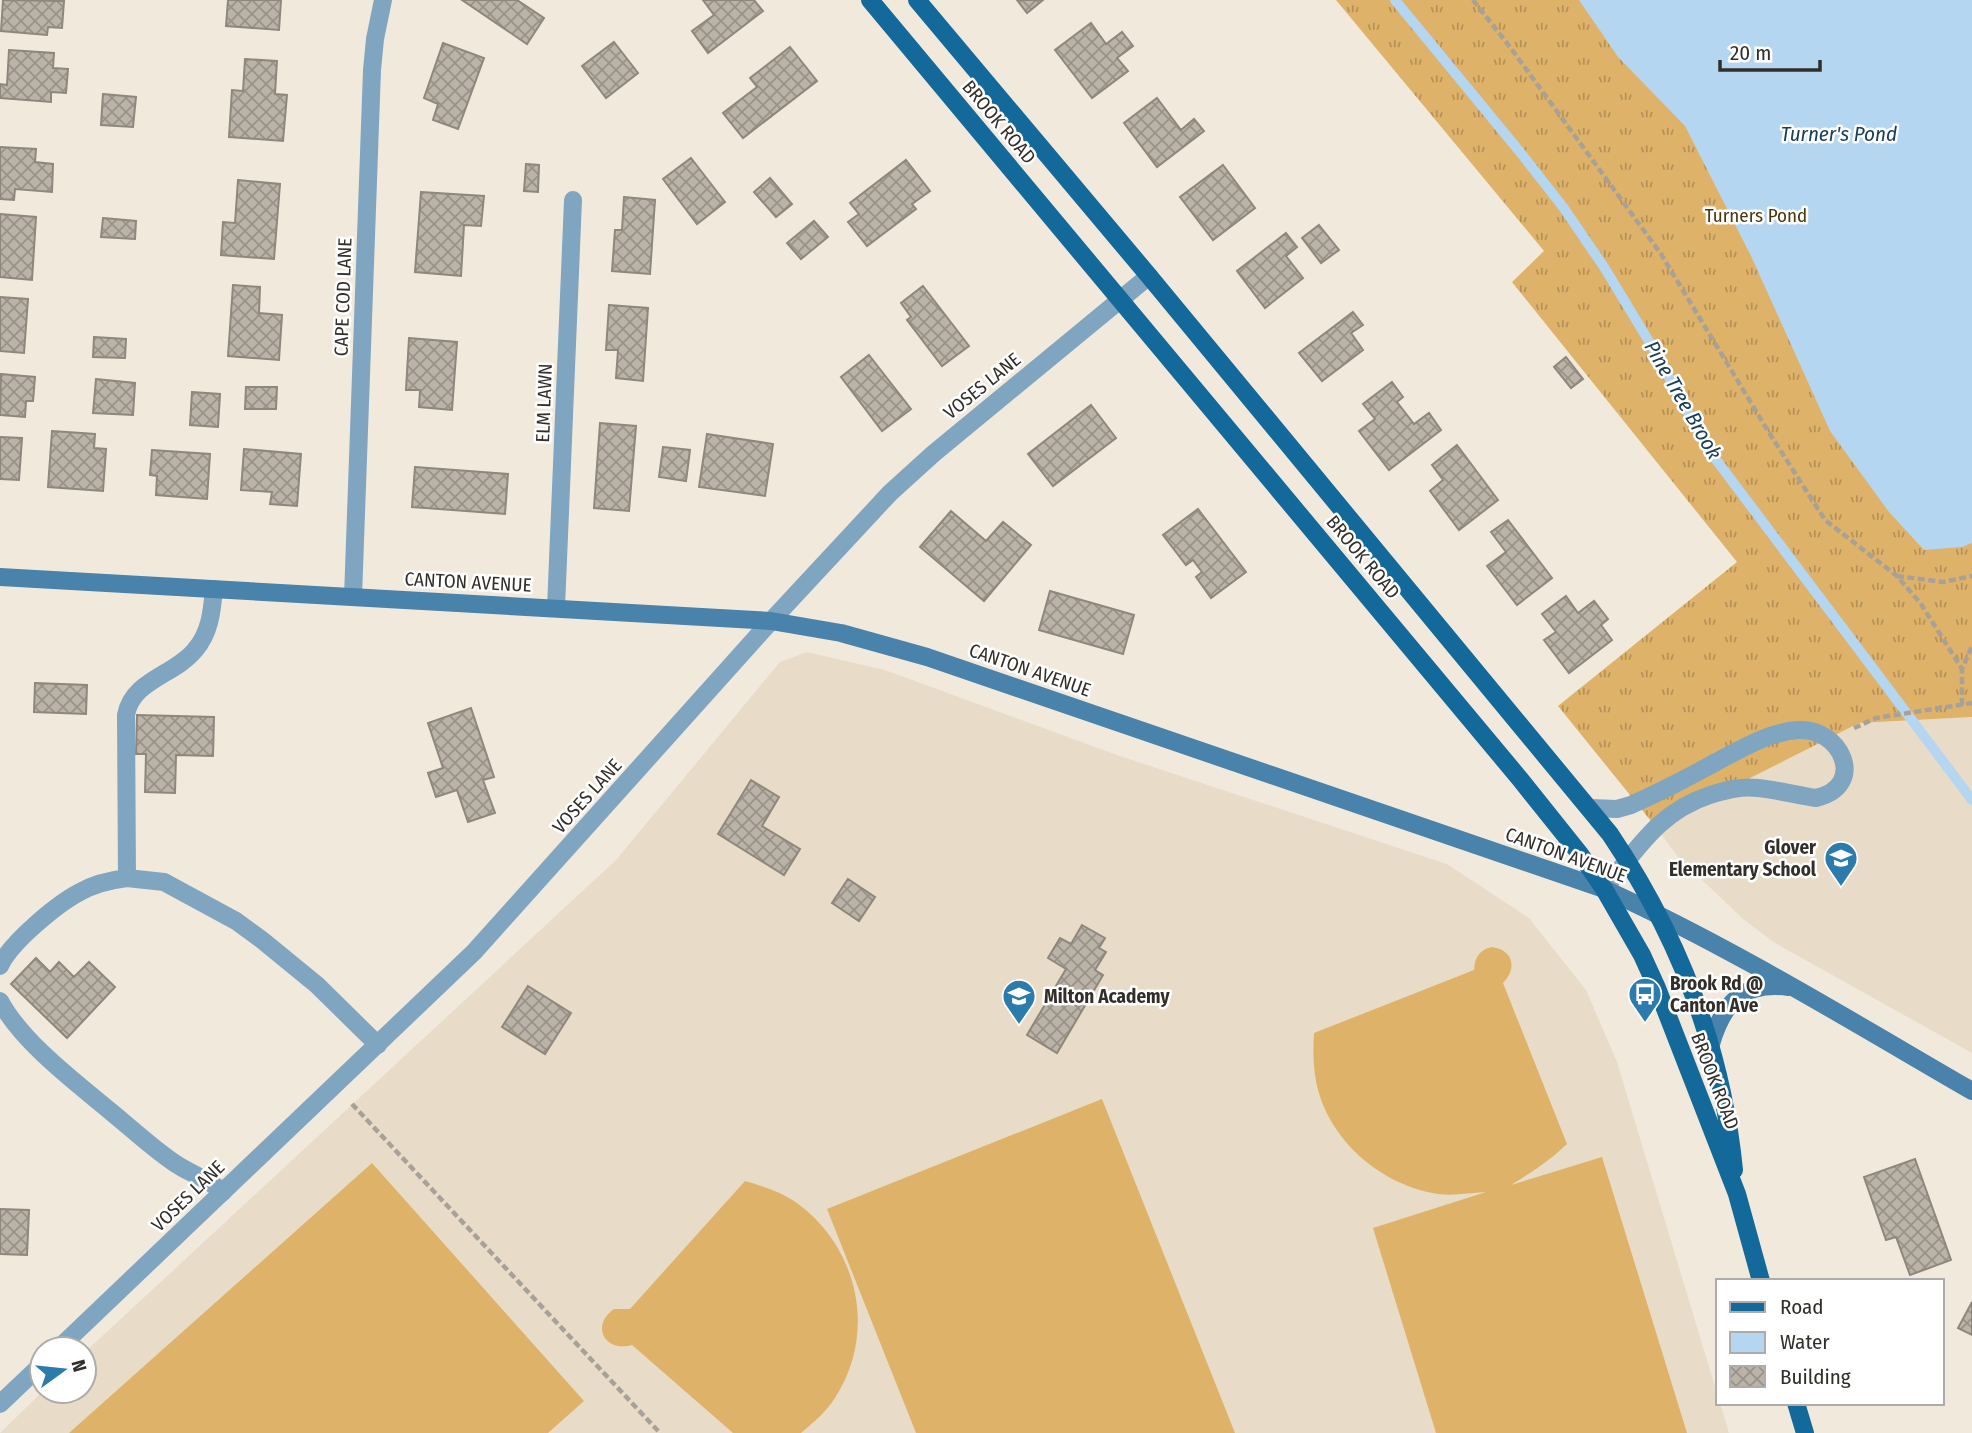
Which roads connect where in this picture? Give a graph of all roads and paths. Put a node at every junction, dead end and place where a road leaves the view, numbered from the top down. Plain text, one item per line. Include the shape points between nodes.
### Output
1 (383, 0) edge
2 (870, 0) edge
3 (917, 0) edge
4 (1473, 0) edge
5 (573, 200) dead end
6 (1149, 276) junction
7 (1121, 299) junction
8 (1896, 576) junction
9 (1972, 576) edge
10 (0, 577) edge
11 (214, 589) junction
12 (353, 597) junction
13 (556, 608) junction
14 (771, 621) junction
15 (1972, 646) edge
16 (1962, 669) junction
17 (1972, 703) edge
18 (1962, 705) junction
19 (1876, 718) dead end
20 (1590, 808) junction
21 (1628, 861) junction
22 (127, 878) junction
23 (1604, 889) junction
24 (1658, 914) junction
25 (0, 966) edge
26 (1792, 988) junction
27 (0, 1001) edge
28 (1711, 1044) junction
29 (378, 1045) junction
30 (335, 1086) junction
31 (1972, 1091) edge
32 (223, 1192) junction
33 (1737, 1194) junction
34 (1760, 1279) edge
35 (73, 1335) edge
36 (28, 1377) edge
37 (0, 1404) edge
38 (1797, 1405) edge
39 (660, 1433) edge
40 (1805, 1433) edge

1 - 12 street, CAPE COD LANE via 372,70
2 - 7 main road, BROOK ROAD
3 - 6 main road, BROOK ROAD
4 - 8 path via 1661,254 1825,520
5 - 13 street, ELM LAWN
6 - 7 street, VOSES LANE
6 - 20 main road, BROOK ROAD
7 - 14 street, VOSES LANE via 912,472
7 - 23 main road, BROOK ROAD via 1536,798
8 - 9 path via 1943,582
8 - 16 path via 1921,604
10 - 11 street, CANTON AVENUE
11 - 12 street, CANTON AVENUE
11 - 22 street via 209,625 197,649 142,688 128,705
12 - 13 street, CANTON AVENUE
13 - 14 street, CANTON AVENUE
14 - 23 street, CANTON AVENUE via 841,633 928,657
14 - 29 street, VOSES LANE via 506,918
15 - 16 path
16 - 18 path
17 - 18 path
18 - 19 path
20 - 21 main road, BROOK ROAD
20 - 21 street via 1631,805 1785,732 1823,734 1841,754 1844,779 1827,795 1744,788 1708,795 1663,820
21 - 23 street
21 - 24 main road, BROOK ROAD
22 - 25 street via 96,885 63,902 11,949
22 - 29 street via 164,883 236,921 317,985
23 - 24 street, CANTON AVENUE
23 - 33 main road, BROOK ROAD via 1657,988
24 - 26 street, CANTON AVENUE
24 - 28 main road, BROOK ROAD
26 - 28 street via 1760,987 1744,993 1722,1014
26 - 31 street, CANTON AVENUE
27 - 32 street via 63,1072 163,1155 204,1176
28 - 33 main road, BROOK ROAD via 1726,1108
29 - 30 street, VOSES LANE
30 - 32 street, VOSES LANE
30 - 39 path
32 - 35 street, VOSES LANE
33 - 34 main road, BROOK ROAD
36 - 37 street
38 - 40 main road

